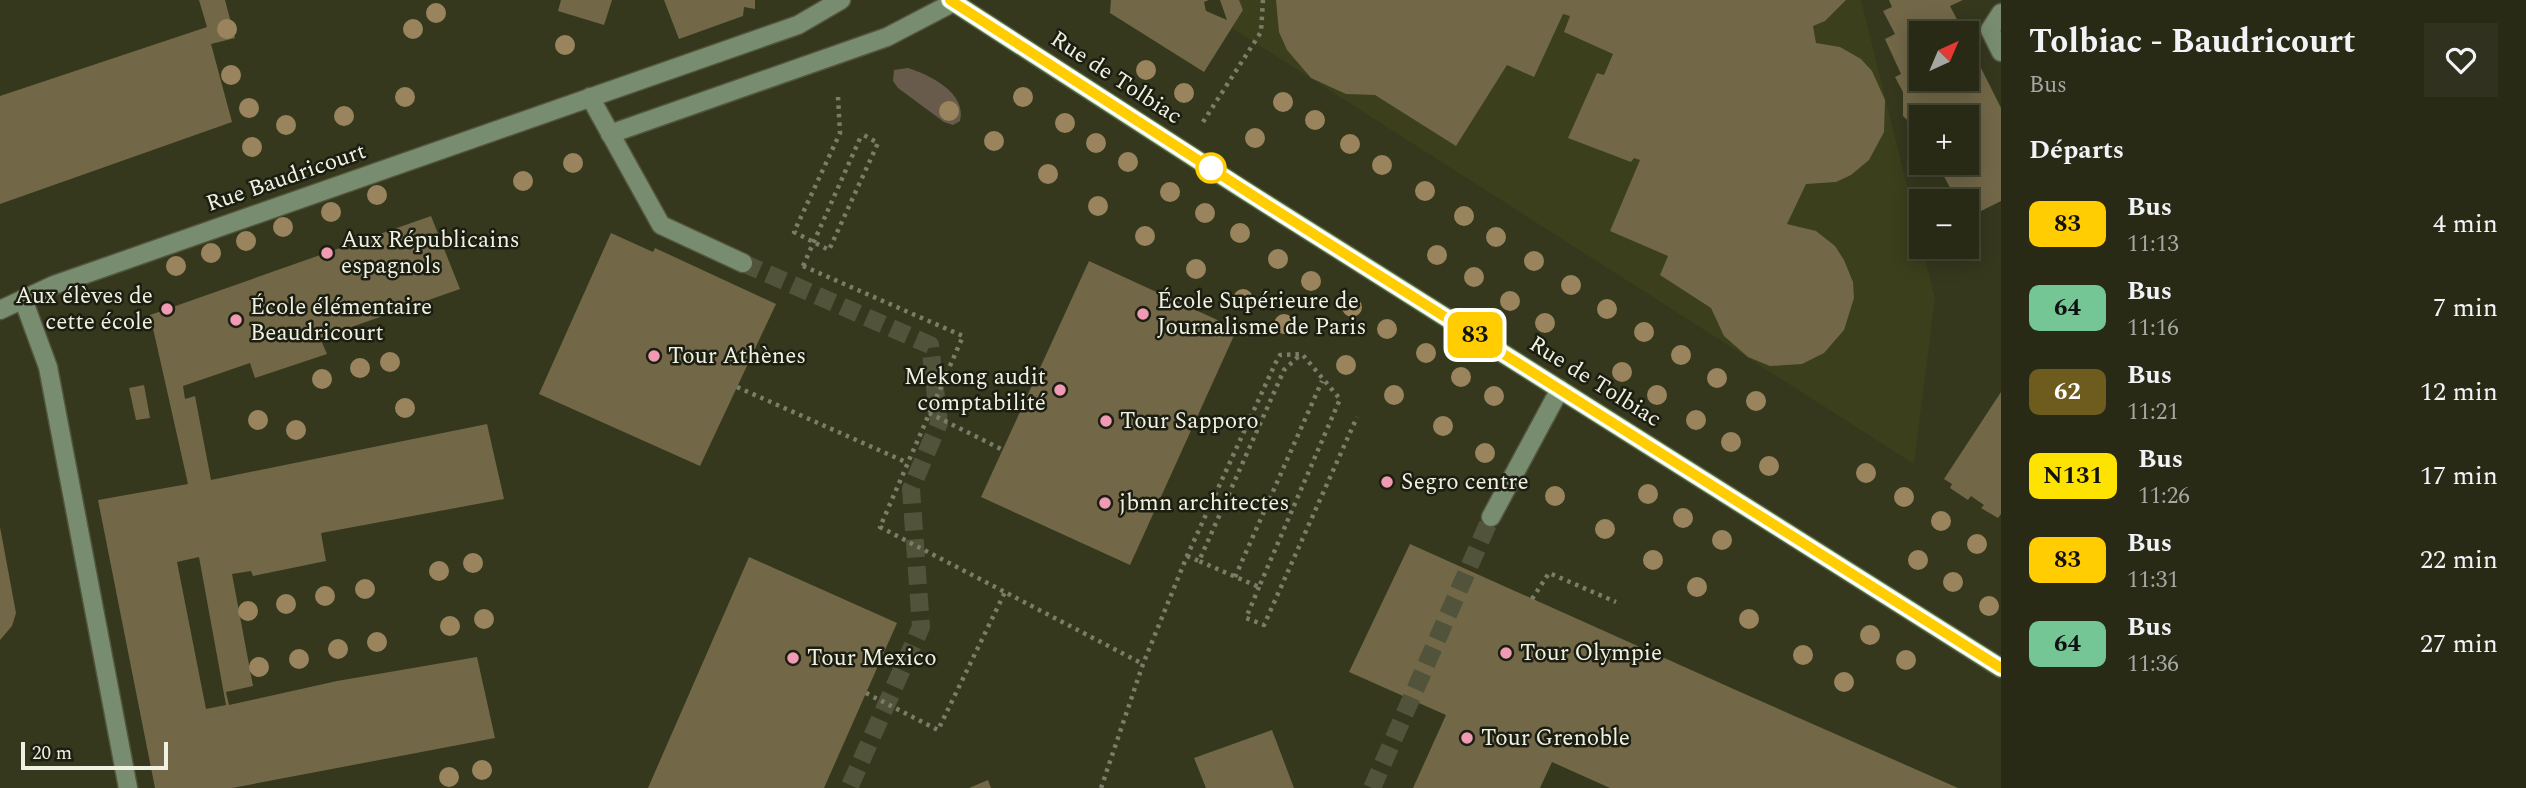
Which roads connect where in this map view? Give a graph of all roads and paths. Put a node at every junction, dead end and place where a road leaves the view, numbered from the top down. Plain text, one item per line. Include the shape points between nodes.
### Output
1 (841, 0) edge
2 (1263, 0) edge
3 (954, 1) edge
4 (2001, 13) edge
5 (2001, 52) edge
6 (590, 97) junction
7 (838, 97) dead end
8 (610, 134) junction
9 (1184, 151) junction
10 (743, 263) tunnel mouth
11 (23, 299) junction
12 (0, 310) edge
13 (1301, 354) junction
14 (1322, 381) junction
15 (737, 387) dead end
16 (1560, 388) junction
17 (929, 413) junction
18 (1357, 417) dead end
19 (1003, 450) dead end
20 (908, 463) junction
21 (1491, 517) tunnel mouth
22 (1187, 556) junction
23 (1199, 561) junction
24 (1235, 577) junction
25 (1259, 587) junction
26 (1005, 592) junction
27 (1532, 599) dead end
28 (1616, 602) dead end
29 (1143, 664) junction
30 (2001, 668) edge
31 (866, 693) dead end
32 (128, 788) edge
33 (1101, 788) edge

1 - 6 street, Rue Baudricourt via 798,25
2 - 9 path via 1261,32
3 - 8 street via 887,37
3 - 9 main road, Rue de Tolbiac
4 - 5 street via 1990,30
6 - 8 street
6 - 11 street, Rue Baudricourt
7 - 17 path, bridge via 840,133 794,232 830,250 878,143 862,134 803,266 963,336
8 - 10 street via 661,225
9 - 16 main road, Rue de Tolbiac
11 - 12 street, Rue Baudricourt
11 - 32 street via 48,367
13 - 14 path
13 - 22 path via 1280,355
13 - 23 path via 1284,370
14 - 24 path
14 - 25 path via 1340,399
15 - 20 path
16 - 21 street
16 - 30 main road, Rue de Tolbiac
17 - 19 path
17 - 20 path
18 - 25 path via 1264,625 1245,618
20 - 26 path via 880,527
22 - 23 path
22 - 29 path
23 - 24 path
24 - 25 path
26 - 29 path
26 - 31 path via 938,730
27 - 28 path via 1549,573
29 - 33 path

